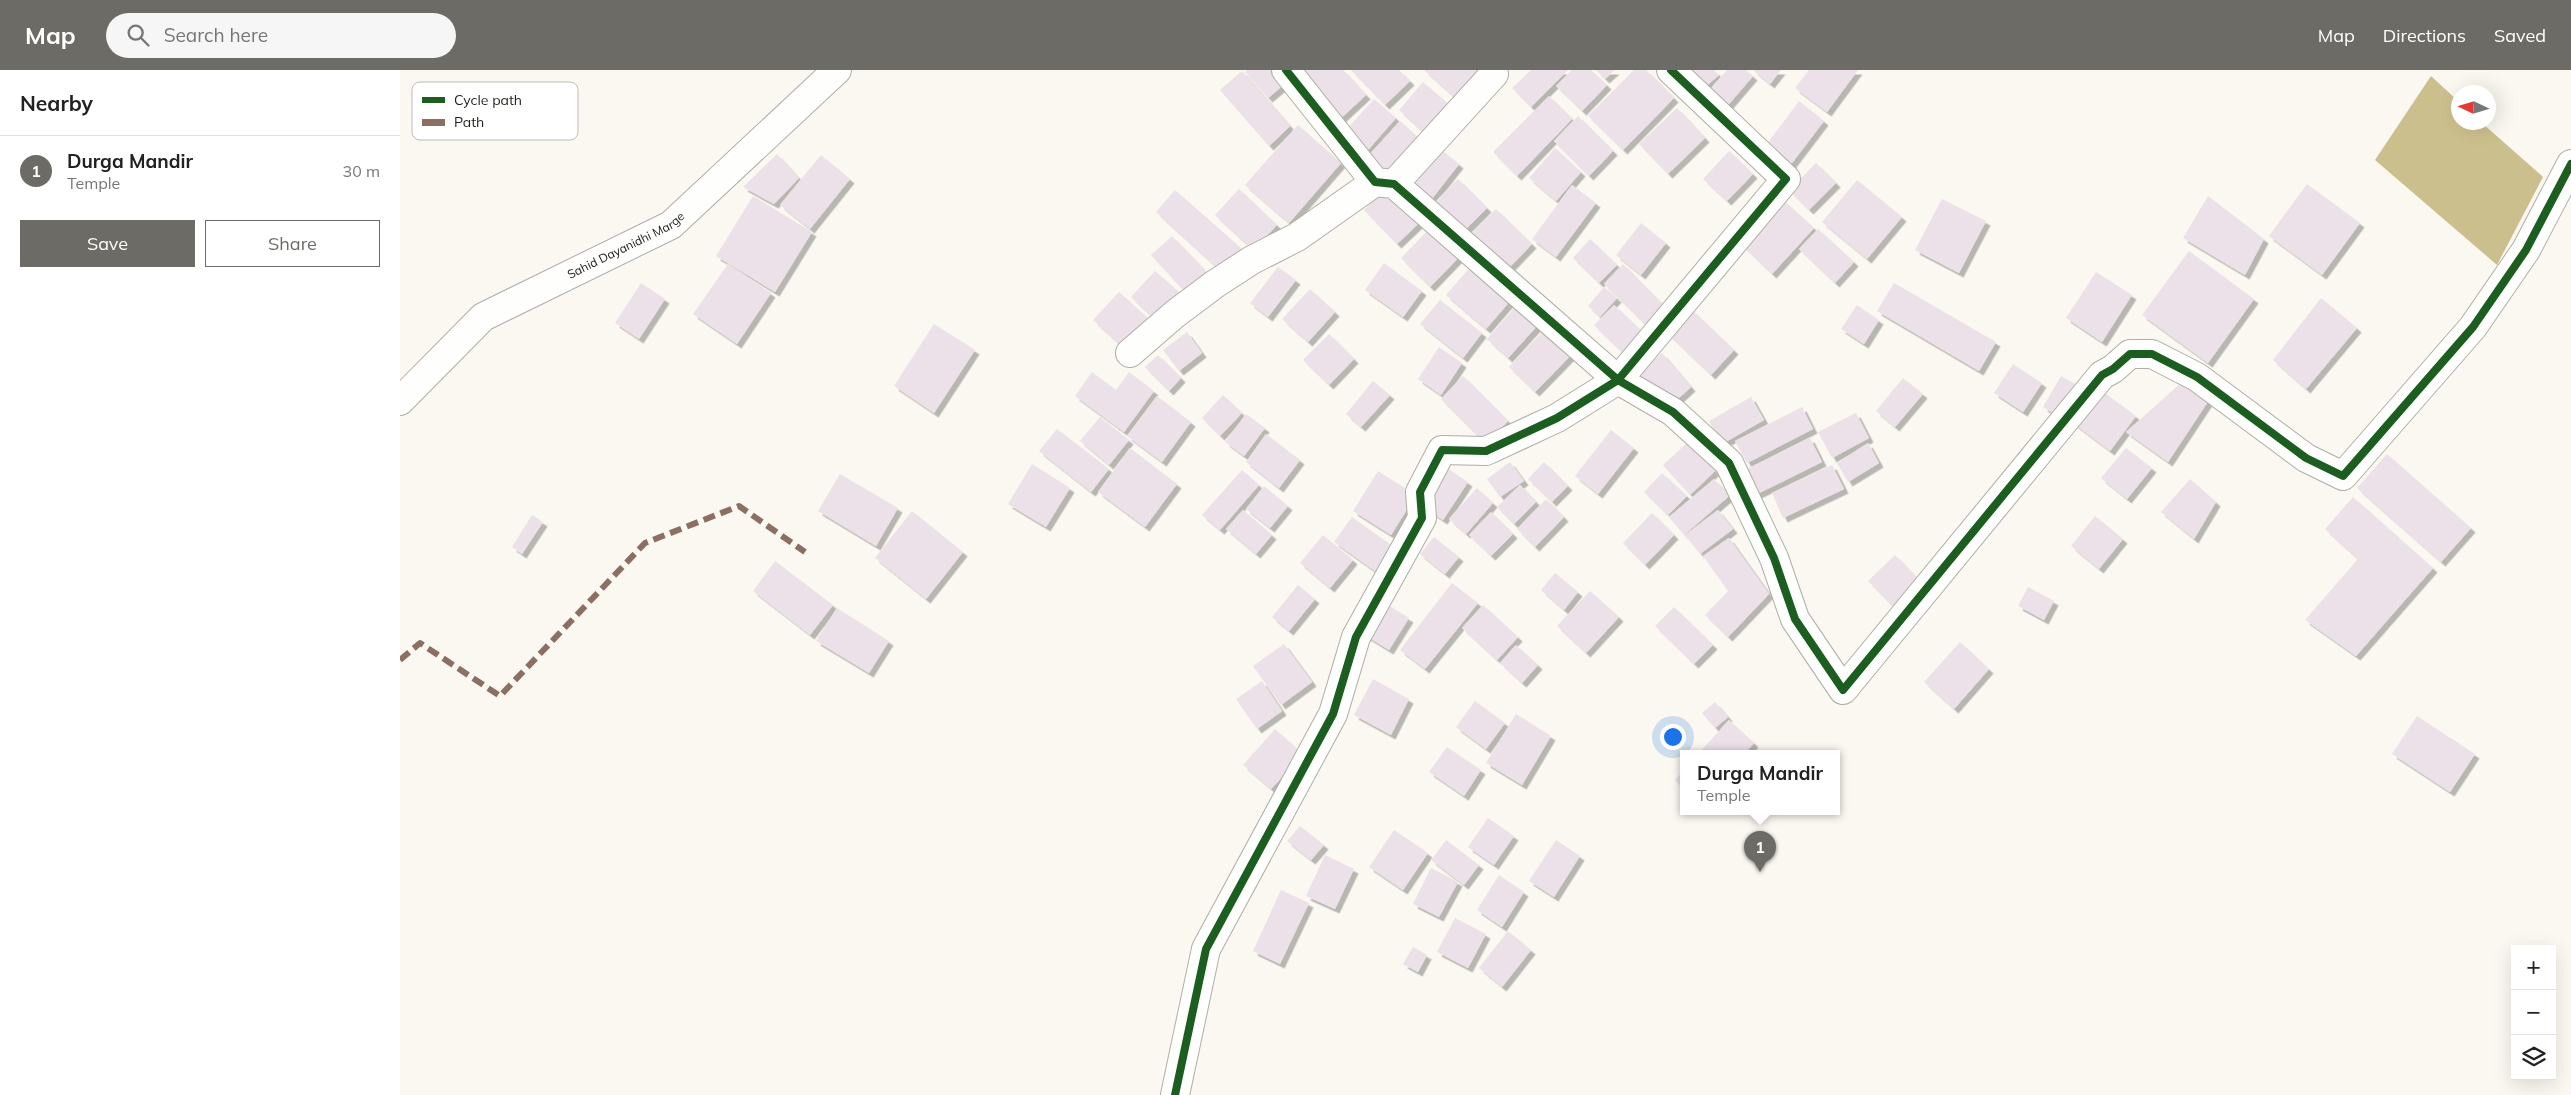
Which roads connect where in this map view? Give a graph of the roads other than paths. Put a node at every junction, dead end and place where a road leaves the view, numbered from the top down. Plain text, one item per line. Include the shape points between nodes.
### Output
1 (837, 70) edge
2 (1286, 70) edge
3 (1671, 70) edge
4 (1494, 74) dead end
5 (2571, 164) edge
6 (1385, 183) junction
7 (1130, 353) dead end
8 (1618, 380) junction
9 (400, 401) edge
10 (1175, 1095) edge

1 - 9 street, Sahid Dayanidhi Marge via 671,225 482,317
2 - 6 street
3 - 8 street via 1786,179
4 - 6 street
5 - 8 street via 2526,250 2473,327 2343,476 2306,458 2197,377 2152,354 2130,354 2102,375 1843,690 1795,619 1774,558 1729,463 1673,412
6 - 7 street via 1215,284
6 - 8 street
8 - 10 street via 1557,418 1486,450 1442,450 1420,492 1422,518 1356,637 1333,714 1206,949

